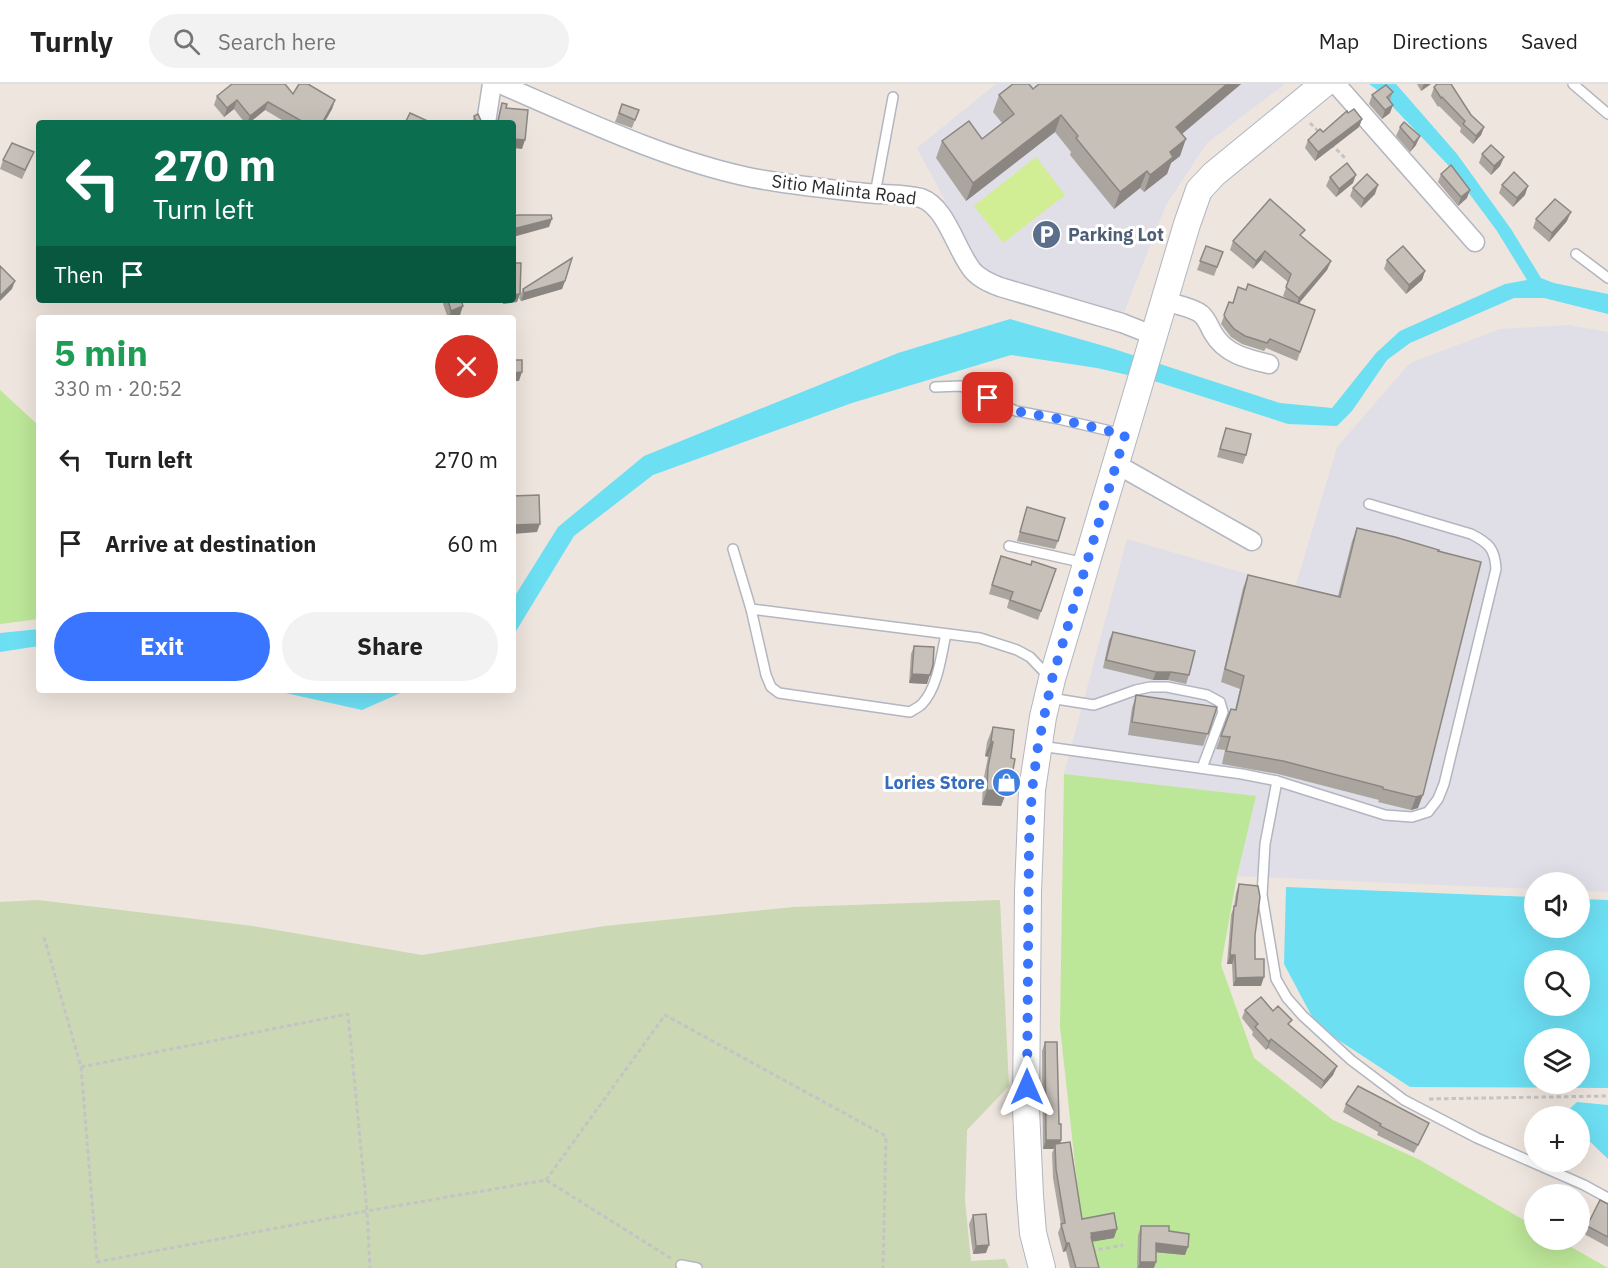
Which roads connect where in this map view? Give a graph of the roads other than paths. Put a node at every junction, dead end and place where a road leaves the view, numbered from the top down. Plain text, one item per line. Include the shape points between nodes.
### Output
1 (492, 84) edge
2 (500, 84) edge
3 (1572, 84) edge
4 (1322, 86) edge
5 (893, 97) dead end
6 (1608, 114) edge
7 (486, 120) edge
8 (875, 194) junction
9 (1475, 242) dead end
10 (1576, 254) dead end
11 (1608, 278) edge
12 (1165, 301) junction
13 (1154, 340) junction
14 (1269, 364) dead end
15 (935, 387) dead end
16 (1125, 435) junction
17 (1116, 464) junction
18 (1369, 504) dead end
19 (1251, 541) dead end
20 (1009, 546) dead end
21 (732, 549) dead end
22 (1087, 563) junction
23 (751, 609) junction
24 (946, 634) junction
25 (1050, 689) junction
26 (1038, 746) junction
27 (1202, 768) junction
28 (1277, 781) junction
29 (1608, 1198) edge
30 (681, 1265) road end
31 (697, 1268) edge
32 (1042, 1268) edge

1 - 7 street
2 - 8 street, Sitio Malinta Road via 692,162 753,178
3 - 6 lane
4 - 9 street
4 - 12 street via 1214,174 1200,190
5 - 8 lane
8 - 13 street, Sitio Malinta Road via 920,198 933,205 973,271 985,281 1122,323
10 - 11 lane
12 - 13 street
12 - 14 street via 1199,312 1230,351
13 - 16 street
15 - 16 lane via 961,386 1016,411
16 - 17 street
17 - 19 street
17 - 22 street
18 - 28 lane via 1471,534 1486,542 1495,556 1496,569 1444,784 1428,812 1412,817 1385,815
20 - 22 lane
21 - 23 lane
22 - 25 street
23 - 24 lane
23 - 24 lane via 766,675 779,693 910,712 931,689
24 - 25 lane via 980,638 1017,650 1030,657
25 - 26 street
25 - 27 lane via 1094,705 1150,687 1207,695 1220,702 1223,712
26 - 27 lane
26 - 32 street via 1029,842 1026,1108 1032,1223
27 - 28 lane
28 - 29 lane via 1265,844 1262,895 1276,979 1287,998 1351,1060 1404,1100
30 - 31 lane

